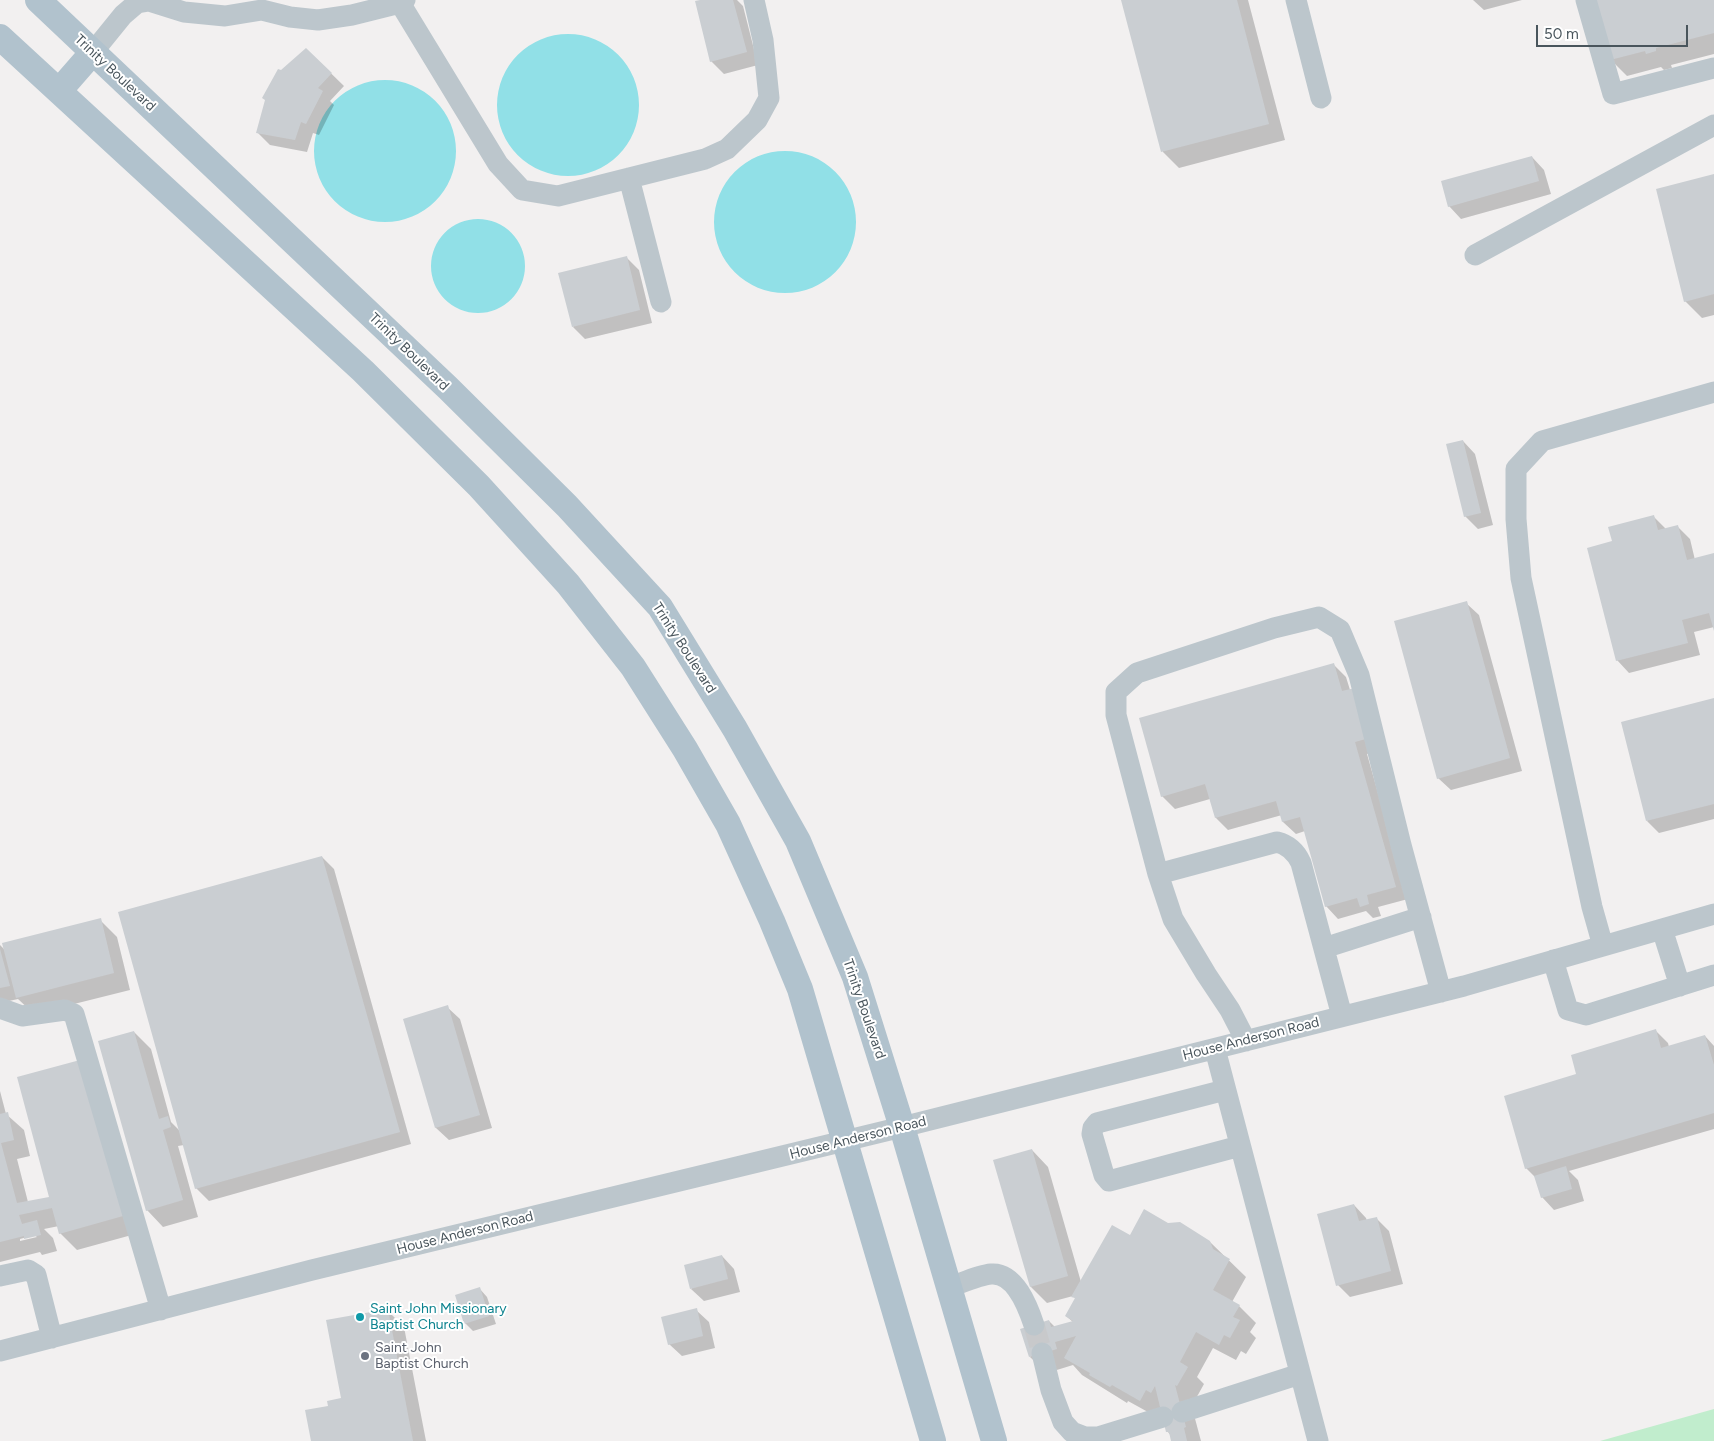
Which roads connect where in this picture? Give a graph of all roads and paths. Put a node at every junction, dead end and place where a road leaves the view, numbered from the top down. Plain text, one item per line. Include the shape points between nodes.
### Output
1 (38, 0) edge
2 (754, 0) edge
3 (1296, 0) edge
4 (1586, 0) edge
5 (403, 1) edge
6 (272, 6) edge
7 (0, 37) edge
8 (93, 52) junction
9 (1714, 68) edge
10 (59, 91) junction
11 (1321, 98) dead end
12 (1714, 125) edge
13 (629, 178) junction
14 (1475, 255) dead end
15 (661, 302) dead end
16 (1714, 392) edge
17 (1158, 874) junction
18 (1714, 914) edge
19 (1421, 917) junction
20 (1662, 928) junction
21 (1603, 946) junction
22 (1324, 948) junction
23 (1553, 960) junction
24 (1714, 975) edge
25 (1680, 986) junction
26 (1441, 992) junction
27 (0, 1008) edge
28 (1342, 1016) junction
29 (1246, 1041) junction
30 (1215, 1048) junction
31 (1226, 1090) junction
32 (902, 1127) junction
33 (846, 1141) junction
34 (1240, 1146) junction
35 (0, 1276) edge
36 (950, 1287) junction
37 (161, 1310) junction
38 (1034, 1324) tunnel mouth
39 (52, 1338) junction
40 (0, 1351) edge
41 (1042, 1353) tunnel mouth
42 (1300, 1374) junction
43 (933, 1441) edge
44 (994, 1441) edge
45 (1318, 1441) edge

1 - 8 main road, Trinity Boulevard
2 - 13 street via 763,40 769,98 757,120 726,148 705,159
3 - 11 street
4 - 9 street via 1613,94
5 - 6 street via 318,20
5 - 13 street via 498,164 522,190 558,196
6 - 8 street via 225,16 184,12 149,1 138,3 123,15
7 - 10 main road
8 - 10 main road
8 - 32 main road, Trinity Boulevard via 476,416 567,506 660,607 735,729 798,841 855,977
10 - 33 main road via 363,371 479,486 568,584 633,667 728,824 772,921 800,989
12 - 14 street
13 - 15 street
16 - 21 street via 1542,441 1516,469 1521,578
17 - 19 street via 1116,715 1116,692 1138,673 1274,628 1320,617 1340,630 1360,675
17 - 22 street via 1277,842 1287,844 1301,863
17 - 29 street via 1173,919
18 - 20 street, House Anderson Road
19 - 22 street
19 - 26 street
20 - 21 street, House Anderson Road
20 - 25 street
21 - 23 street, House Anderson Road
22 - 28 street
23 - 25 street via 1568,1010 1586,1015
23 - 26 street, House Anderson Road
24 - 25 street
26 - 28 street, House Anderson Road
27 - 37 street via 22,1016 65,1010 74,1014
28 - 29 street, House Anderson Road
29 - 30 street, House Anderson Road
30 - 31 street
30 - 32 street, House Anderson Road
31 - 34 street
31 - 34 street via 1097,1123 1092,1134 1104,1176 1109,1180
32 - 33 street, House Anderson Road
32 - 36 main road, Trinity Boulevard
33 - 37 street, House Anderson Road via 312,1270
33 - 43 main road
34 - 42 street
35 - 39 street via 28,1270 36,1275
36 - 38 street via 992,1274 1005,1278 1025,1300
36 - 44 main road, Trinity Boulevard
37 - 39 street, House Anderson Road
39 - 40 street, House Anderson Road
41 - 42 street via 1050,1390 1063,1422 1072,1432 1085,1437 1098,1437
42 - 45 street

